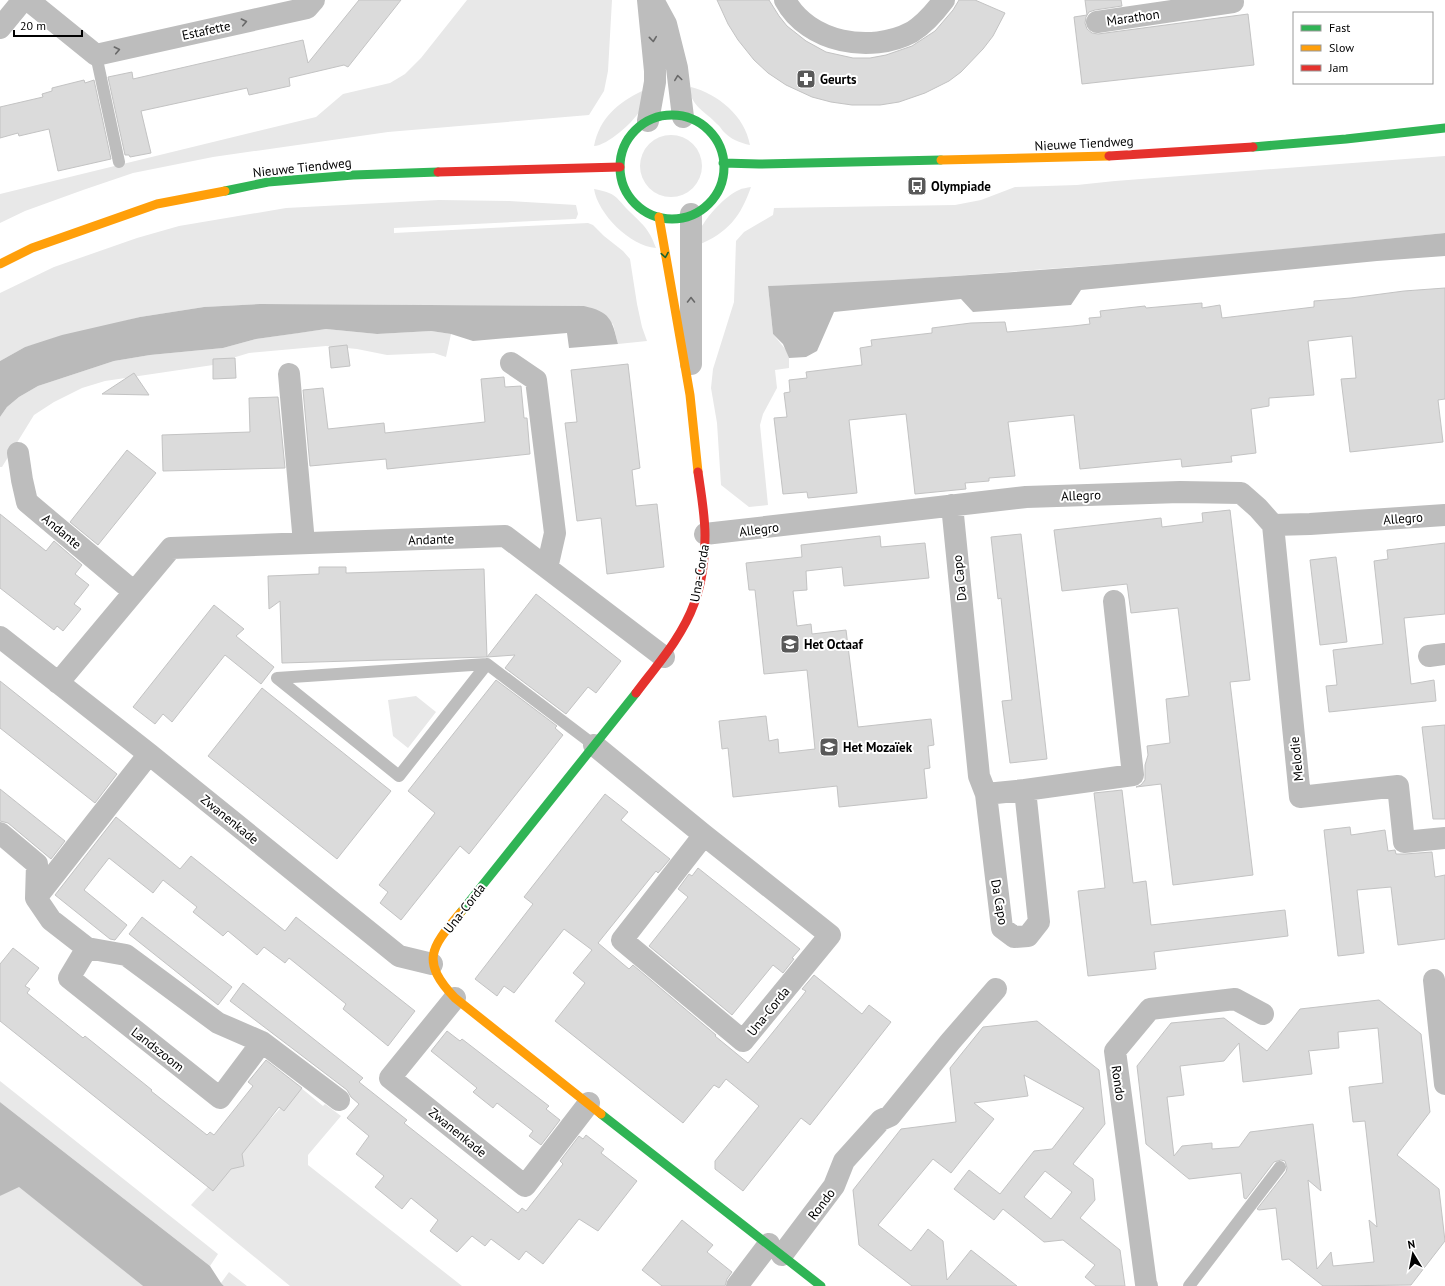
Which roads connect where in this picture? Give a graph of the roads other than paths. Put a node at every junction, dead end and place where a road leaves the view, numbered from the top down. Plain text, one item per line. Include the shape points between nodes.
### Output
1 (23, 0) edge
2 (28, 0) edge
3 (314, 0) edge
4 (648, 0) edge
5 (653, 0) edge
6 (785, 0) edge
7 (944, 0) edge
8 (1233, 2) dead end
9 (1168, 6) edge
10 (1098, 22) dead end
11 (0, 28) edge
12 (96, 55) junction
13 (683, 117) junction
14 (648, 121) junction
15 (1445, 128) edge
16 (119, 162) dead end
17 (723, 163) junction
18 (620, 167) junction
19 (691, 214) junction
20 (659, 217) junction
21 (0, 264) edge
22 (511, 363) dead end
23 (289, 374) dead end
24 (690, 395) junction
25 (18, 453) dead end
26 (952, 505) junction
27 (1445, 515) edge
28 (1273, 525) junction
29 (705, 534) junction
30 (304, 543) junction
31 (547, 568) junction
32 (134, 592) junction
33 (1114, 601) dead end
34 (0, 637) edge
35 (664, 657) junction
36 (487, 664) junction
37 (58, 683) junction
38 (594, 745) junction
39 (149, 754) junction
40 (1025, 790) junction
41 (986, 794) junction
42 (0, 833) edge
43 (704, 835) junction
44 (1445, 838) edge
45 (36, 898) junction
46 (87, 948) junction
47 (432, 964) junction
48 (1434, 980) dead end
49 (996, 989) dead end
50 (455, 998) junction
51 (1263, 1014) dead end
52 (262, 1042) junction
53 (1445, 1084) edge
54 (339, 1100) dead end
55 (589, 1103) junction
56 (1280, 1167) dead end
57 (776, 1249) junction
58 (737, 1286) edge
59 (821, 1286) edge
60 (1147, 1286) edge
61 (1189, 1286) edge

1 - 11 street
2 - 12 street
12 -> 3 street, Estafette via 307,8
4 -> 14 street via 655,71
13 -> 5 street via 677,68 666,24
6 - 7 street via 802,20 822,34 843,41 868,44 911,32 930,18
8 - 9 street, Marathon
9 - 10 street, Marathon
12 - 16 lane
13 - 14 street via 665,116
13 - 17 street via 698,123 711,133 720,147
14 - 18 street via 640,126 623,148
15 - 17 street, Nieuwe Tiendweg via 1327,142 1046,158
17 - 19 street via 722,179 716,194 705,206
18 - 20 street via 623,184 631,198 643,210
18 - 21 street, Nieuwe Tiendweg via 353,175 268,182 156,204 32,248
19 - 20 street via 675,218
24 -> 19 street, Una-Corda
20 -> 24 street, Una-Corda
22 - 31 street via 536,380 555,533
23 - 30 street
24 - 29 street, Una-Corda
25 - 32 street, Andante via 28,502
26 - 28 street, Allegro via 1026,497 1180,492 1241,493
26 - 29 street, Allegro
26 - 41 street, Da Capo via 979,776
27 - 28 street, Allegro
28 - 44 street, Melodie via 1300,797 1398,786 1404,842
29 - 35 street, Una-Corda via 695,604
30 - 31 street, Andante via 505,536
30 - 32 street, Andante via 172,548
31 - 35 street, Andante
32 - 37 street, Andante
33 - 40 street via 1133,775
34 - 37 street, Zwanenkade
35 - 38 street, Una-Corda
36 - 36 lane via 479,664 277,678 398,776
36 - 38 lane
37 - 39 street, Zwanenkade
38 - 43 street, Una-Corda
38 - 47 street, Una-Corda via 443,934 434,948
39 - 45 street
39 - 47 street, Zwanenkade via 399,956
40 - 41 street
40 - 41 street, Da Capo via 1039,922 1028,936 1014,937 1002,928
42 - 45 street via 37,864
43 - 43 street, Una-Corda via 622,940 743,1041 830,935
45 - 46 street via 51,920
46 - 52 street via 126,955 218,1023
46 - 52 street, Landszoom via 69,978 220,1098
47 - 50 street via 437,977
48 - 53 street
49 - 57 street, Rondo via 890,1116 881,1120 844,1162 834,1186
50 - 55 street
50 - 55 street, Zwanenkade via 390,1078 525,1186
51 - 60 street, Rondo via 1235,999 1150,1009 1115,1051
52 - 54 street
55 - 57 street via 674,1172
56 - 61 lane
57 - 58 street
57 - 59 street

